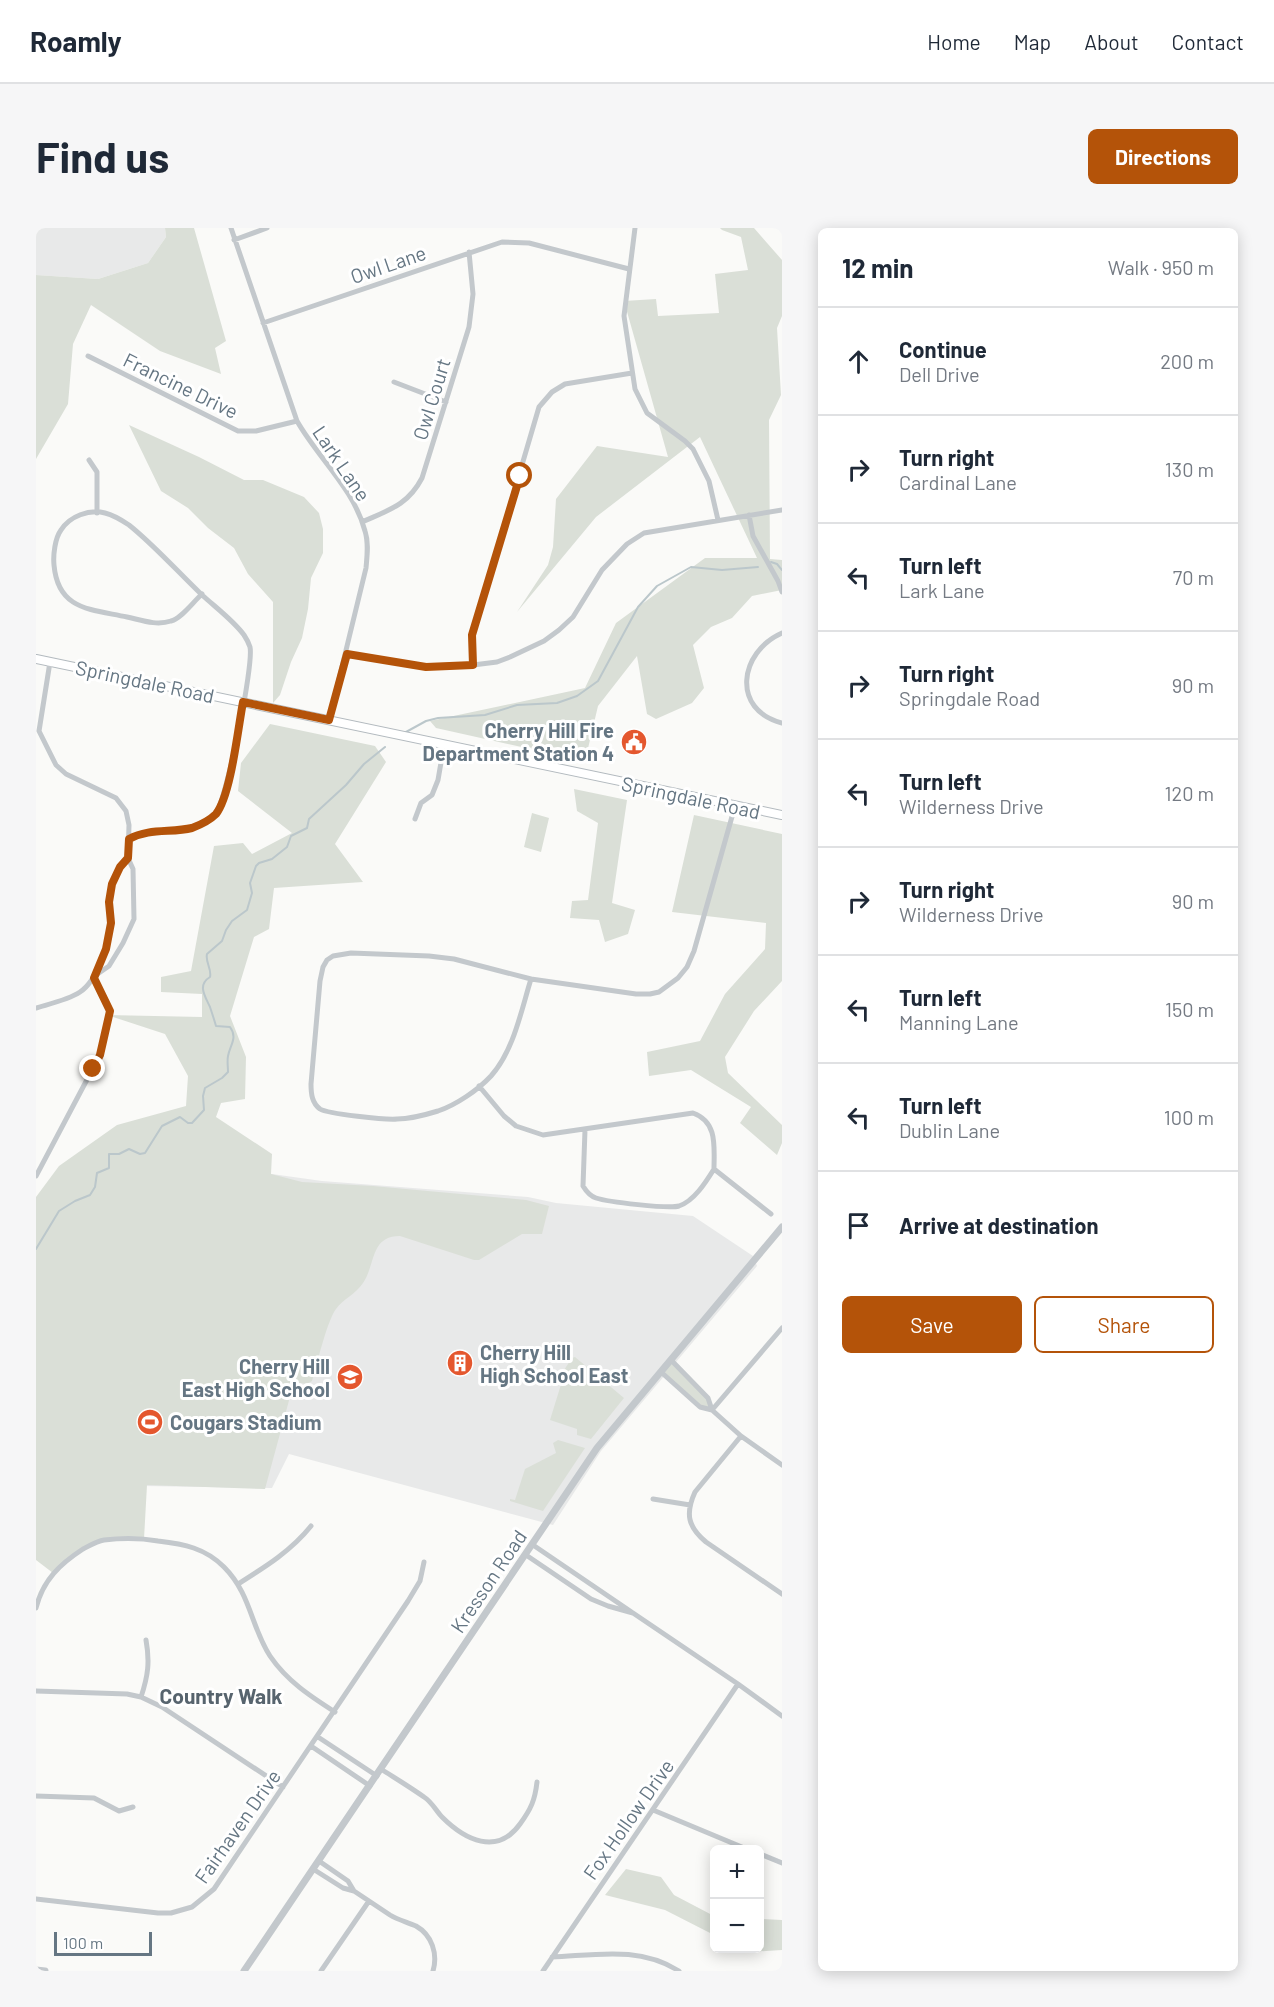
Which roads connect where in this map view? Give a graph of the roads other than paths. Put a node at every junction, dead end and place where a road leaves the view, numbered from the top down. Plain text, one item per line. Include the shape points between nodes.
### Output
1 (231, 228) edge
2 (267, 228) edge
3 (635, 228) edge
4 (234, 240) junction
5 (469, 252) junction
6 (629, 269) junction
7 (263, 323) junction
8 (88, 356) dead end
9 (632, 373) junction
10 (394, 382) dead end
11 (446, 402) junction
12 (297, 421) junction
13 (89, 460) dead end
14 (782, 510) edge
15 (97, 513) junction
16 (749, 515) junction
17 (718, 520) junction
18 (362, 522) junction
19 (782, 592) edge
20 (202, 594) junction
21 (782, 633) edge
22 (347, 654) junction
23 (36, 659) edge
24 (50, 662) junction
25 (473, 665) junction
26 (243, 702) junction
27 (329, 720) junction
28 (782, 723) edge
29 (37, 731) edge
30 (444, 745) junction
31 (735, 806) junction
32 (782, 815) edge
33 (415, 819) dead end
34 (129, 839) junction
35 (128, 858) junction
36 (95, 976) junction
37 (531, 979) junction
38 (36, 1008) edge
39 (479, 1086) junction
40 (585, 1130) junction
41 (714, 1169) junction
42 (36, 1176) edge
43 (771, 1214) dead end
44 (782, 1227) edge
45 (782, 1328) edge
46 (671, 1360) junction
47 (661, 1372) junction
48 (712, 1410) junction
49 (741, 1437) junction
50 (782, 1466) edge
51 (653, 1499) dead end
52 (690, 1505) junction
53 (311, 1526) dead end
54 (533, 1545) junction
55 (526, 1556) junction
56 (423, 1562) dead end
57 (238, 1584) junction
58 (782, 1594) edge
59 (36, 1608) edge
60 (633, 1613) junction
61 (146, 1640) dead end
62 (738, 1684) junction
63 (36, 1691) edge
64 (141, 1697) junction
65 (335, 1712) junction
66 (782, 1716) edge
67 (318, 1737) junction
68 (311, 1746) junction
69 (379, 1773) junction
70 (537, 1782) dead end
71 (370, 1786) junction
72 (283, 1787) junction
73 (36, 1796) edge
74 (133, 1807) dead end
75 (652, 1810) junction
76 (737, 1845) edge
77 (764, 1856) edge
78 (319, 1861) junction
79 (782, 1863) edge
80 (314, 1869) junction
81 (354, 1891) junction
82 (36, 1899) edge
83 (369, 1901) junction
84 (552, 1957) junction
85 (36, 1970) edge
86 (45, 1971) edge
87 (244, 1971) edge
88 (321, 1971) edge
89 (433, 1971) edge
90 (543, 1971) edge
91 (679, 1971) edge

1 - 4 street, Lark Lane
2 - 4 street
3 - 6 street
4 - 7 street, Lark Lane
5 - 6 street, Owl Lane via 516,242
5 - 7 street, Owl Lane
5 - 11 street, Owl Court via 473,294 469,327
6 - 9 street via 624,316
7 - 12 street, Lark Lane
8 - 12 street, Francine Drive via 238,431 256,431
9 - 17 street via 634,389 647,413 685,441 701,462
9 - 25 street via 565,384 539,407 472,635
10 - 11 street
11 - 18 street, Owl Court via 417,488 399,506
12 - 18 street, Lark Lane
13 - 15 street via 97,472
14 - 16 street
15 - 20 street via 128,525
15 - 20 street via 73,518 60,530 57,539 56,578 61,592 73,603 157,623 174,621
16 - 17 street
16 - 19 street via 753,536
17 - 25 street via 644,533 602,570 573,617 559,630 510,657
18 - 22 street, Lark Lane via 368,548 366,568
20 - 26 street via 244,635 250,648
21 - 28 street via 767,642 750,661 748,689 760,712
22 - 25 street via 426,667
22 - 27 street, Lark Lane
23 - 24 main road, Springdale Road
24 - 26 main road, Springdale Road
24 - 29 street
26 - 27 main road, Springdale Road
26 - 34 street via 226,785 214,815 192,828 148,832
27 - 30 main road, Springdale Road
29 - 34 street via 61,770 123,805
30 - 31 main road, Springdale Road
30 - 33 street via 438,780
31 - 32 main road, Springdale Road
31 - 37 street via 694,951 678,978 659,992 643,994
34 - 35 street
35 - 36 street via 112,884 111,923
35 - 36 street via 133,869 134,919 109,966
36 - 38 street via 80,992
36 - 42 street via 110,1011 100,1055
37 - 39 street via 502,1061
37 - 39 street via 429,956 351,953 333,956 323,967 311,1084 312,1097 319,1108 397,1119 440,1110
39 - 40 street via 504,1116 524,1130 543,1135
40 - 41 street via 693,1113 707,1121 712,1130
40 - 41 street via 583,1186 597,1198 678,1206 693,1197
41 - 43 street
44 - 46 street, Kresson Road
45 - 48 street
46 - 47 street, Kresson Road
46 - 48 street via 708,1398
47 - 48 street via 700,1407
47 - 54 street, Kresson Road via 597,1448
48 - 49 street
49 - 50 street
49 - 52 street via 695,1492
51 - 52 street
52 - 58 street via 695,1533
53 - 57 street via 278,1558
54 - 55 street, Kresson Road
54 - 60 street
55 - 60 street via 591,1599
55 - 69 street, Kresson Road
56 - 65 street via 420,1581
57 - 59 street via 213,1557 193,1546 144,1539 102,1540 59,1566 44,1586
57 - 65 street via 270,1655 292,1683
60 - 62 street
61 - 64 street via 149,1660
62 - 66 street
62 - 75 street, Fox Hollow Drive
63 - 64 street
64 - 72 street
65 - 67 street
67 - 68 street
67 - 69 street
68 - 71 street
68 - 72 street, Fairhaven Drive
69 - 70 street via 424,1797 467,1835 487,1842 502,1840 514,1832 535,1800
69 - 71 street, Kresson Road
71 - 78 street, Kresson Road
72 - 82 street, Fairhaven Drive via 214,1889 192,1907 158,1913
73 - 74 street via 94,1798 119,1811
75 - 76 street
75 - 84 street, Fox Hollow Drive
77 - 79 street
78 - 80 street, Kresson Road
78 - 81 street via 348,1881
80 - 81 street
80 - 87 street, Kresson Road
81 - 83 street
83 - 88 street
83 - 89 street via 428,1936 435,1953
84 - 90 street, Fox Hollow Drive
84 - 91 street via 633,1953 661,1960
85 - 86 street

